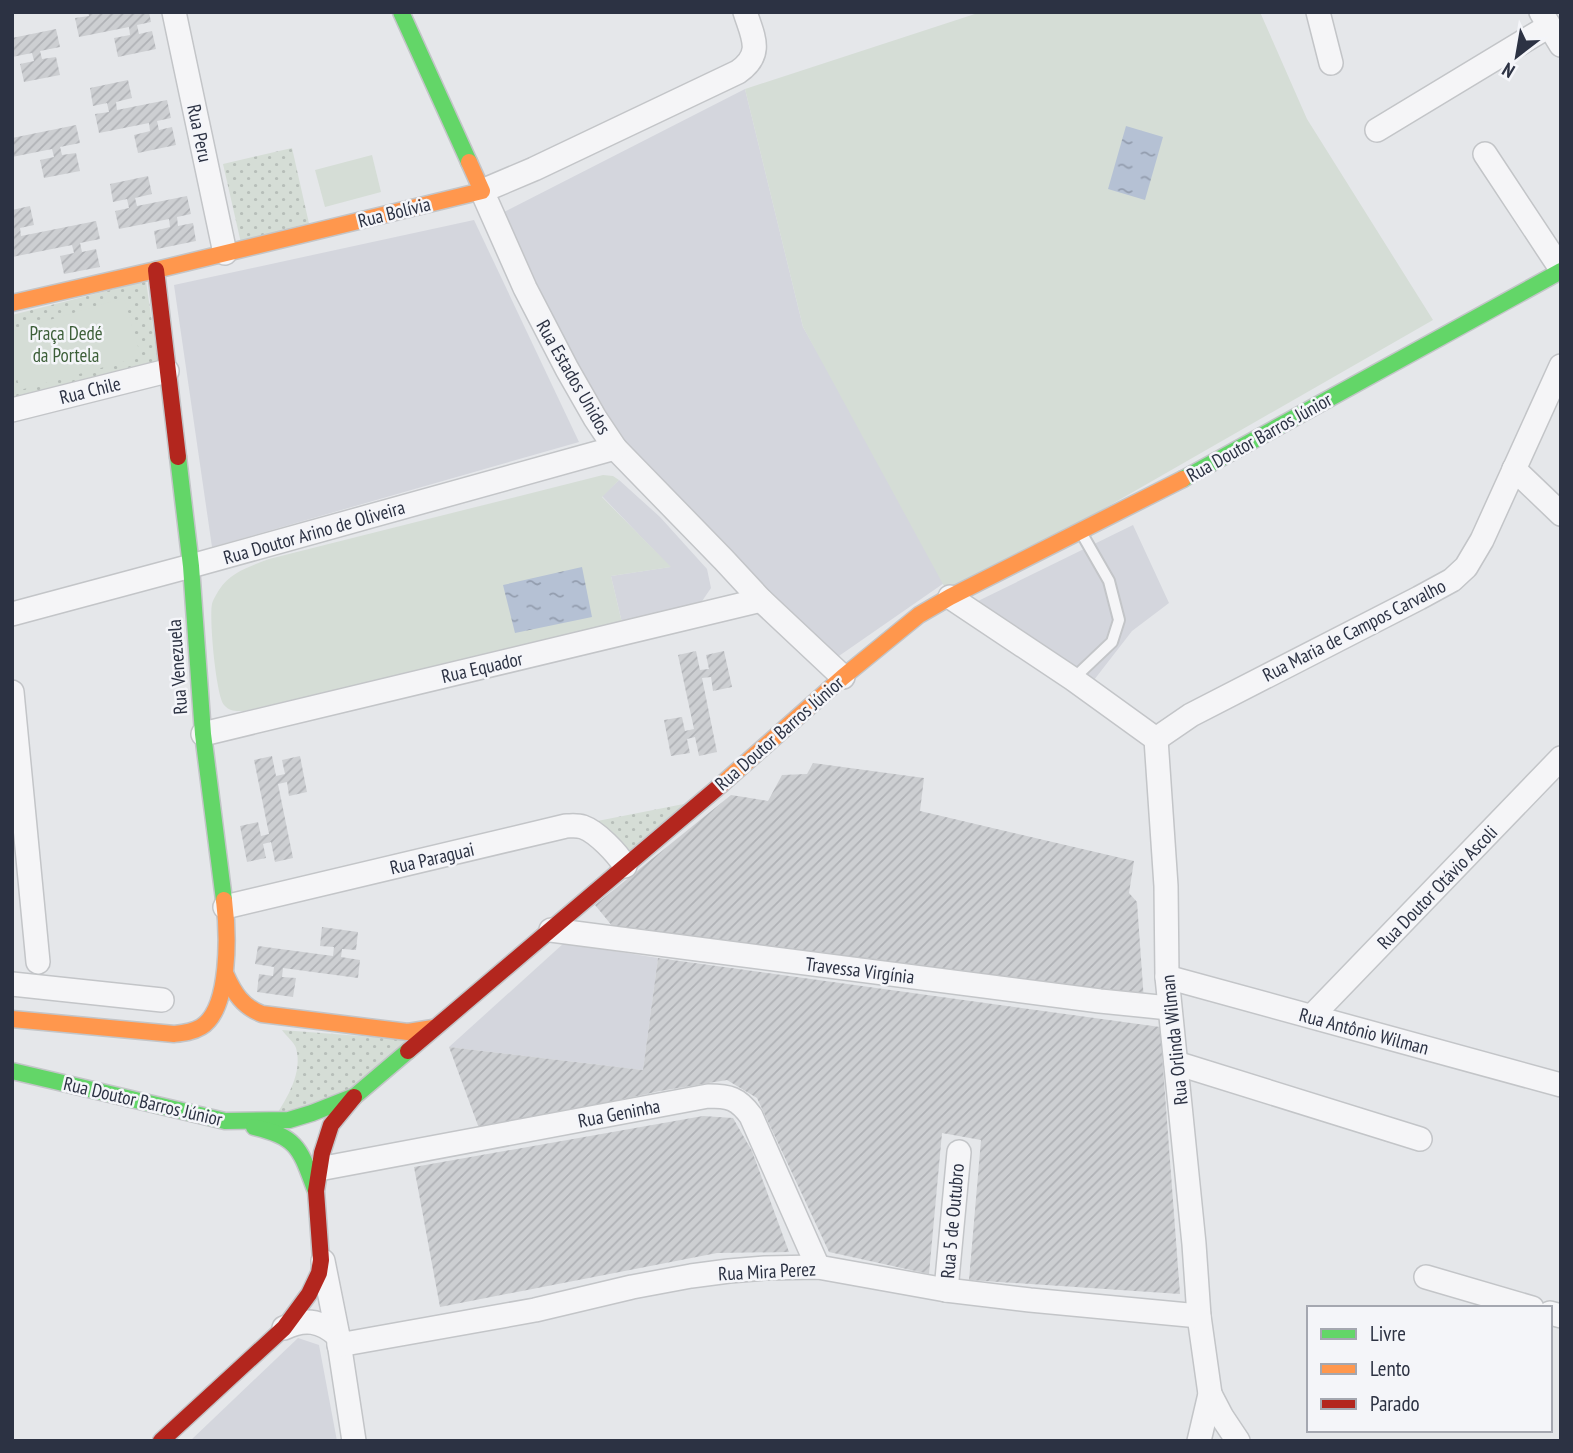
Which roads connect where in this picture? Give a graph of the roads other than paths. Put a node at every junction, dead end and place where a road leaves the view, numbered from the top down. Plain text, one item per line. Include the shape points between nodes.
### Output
1 (174, 12) edge
2 (401, 12) edge
3 (745, 12) edge
4 (1318, 12) edge
5 (1550, 28) edge
6 (1332, 63) dead end
7 (1377, 130) dead end
8 (1486, 154) dead end
9 (482, 191) junction
10 (225, 253) junction
11 (156, 270) junction
12 (1561, 270) edge
13 (12, 303) edge
14 (1561, 366) edge
15 (167, 371) junction
16 (12, 410) edge
17 (615, 448) junction
18 (1514, 469) junction
19 (1561, 514) edge
20 (1081, 531) junction
21 (191, 566) junction
22 (950, 597) junction
23 (761, 600) junction
24 (12, 614) edge
25 (843, 677) junction
26 (1073, 679) junction
27 (12, 692) edge
28 (203, 734) junction
29 (1156, 739) junction
30 (1561, 758) edge
31 (625, 866) junction
32 (225, 908) junction
33 (551, 930) junction
34 (38, 962) dead end
35 (226, 975) junction
36 (1167, 977) junction
37 (12, 984) edge
38 (162, 1000) dead end
39 (1169, 1008) junction
40 (1312, 1016) junction
41 (12, 1019) edge
42 (433, 1028) junction
43 (1176, 1063) junction
44 (12, 1071) edge
45 (1561, 1085) edge
46 (355, 1096) junction
47 (225, 1121) junction
48 (1420, 1139) dead end
49 (959, 1152) dead end
50 (317, 1180) junction
51 (322, 1252) junction
52 (818, 1267) junction
53 (1426, 1277) dead end
54 (946, 1290) junction
55 (1525, 1306) edge
56 (1199, 1316) junction
57 (284, 1328) junction
58 (339, 1340) junction
59 (1210, 1394) junction
60 (161, 1441) edge
61 (354, 1441) edge
62 (1199, 1441) edge
63 (1238, 1441) edge

1 - 10 street, Rua Peru
2 - 9 main road, Rua Estados Unidos
3 - 9 street, Rua Bolívia via 755,45 747,66
4 - 6 street
5 - 7 street
8 - 12 street
9 - 10 main road, Rua Bolívia
9 - 17 street, Rua Estados Unidos via 566,369
10 - 11 main road, Rua Bolívia
11 - 13 main road, Rua Bolívia
11 - 15 main road, Rua Venezuela
12 - 20 main road, Rua Doutor Barros Júnior via 1212,464
14 - 18 street, Rua Maria de Campos Carvalho
15 - 16 street, Rua Chile
15 - 21 main road, Rua Venezuela
17 - 21 street, Rua Doutor Arino de Oliveira
17 - 23 street, Rua Estados Unidos
18 - 19 street
18 - 29 street, Rua Maria de Campos Carvalho via 1482,540 1452,580 1191,715
20 - 22 main road, Rua Doutor Barros Júnior
20 - 26 lane via 1109,581 1119,620 1112,642
21 - 24 street, Rua Doutor Arino de Oliveira
21 - 28 main road, Rua Venezuela
22 - 25 main road, Rua Doutor Barros Júnior via 919,615
22 - 26 street
23 - 25 street, Rua Estados Unidos
23 - 28 street, Rua Equador
25 - 31 main road, Rua Doutor Barros Júnior
26 - 29 street
27 - 34 street
28 - 32 main road, Rua Venezuela
29 - 36 street, Rua Orlinda Wilman
30 - 40 street, Rua Doutor Otávio Ascoli
31 - 32 street, Rua Paraguai via 589,830 566,826
31 - 33 main road, Rua Doutor Barros Júnior
32 - 35 main road, Rua Venezuela
33 - 39 street, Travessa Virgínia
33 - 42 main road, Rua Doutor Barros Júnior
35 - 41 main road, Rua Venezuela via 215,1009 195,1030 171,1034
35 - 42 main road via 236,996 262,1014 408,1032
36 - 39 street, Rua Orlinda Wilman
36 - 40 street, Rua Antônio Wilman
37 - 38 street
39 - 43 street, Rua Orlinda Wilman
40 - 45 street, Rua Antônio Wilman
42 - 46 main road, Rua Doutor Barros Júnior
43 - 48 street
43 - 56 street, Rua Orlinda Wilman
44 - 47 main road, Rua Doutor Barros Júnior
46 - 47 main road, Rua Doutor Barros Júnior via 289,1119
46 - 50 main road via 331,1125
47 - 50 main road via 286,1137
49 - 54 street, Rua 5 de Outubro
50 - 51 main road
50 - 52 street, Rua Geninha via 724,1096 744,1106 751,1116
51 - 57 main road via 312,1289
51 - 58 street
52 - 54 street, Rua Mira Perez
52 - 58 street, Rua Mira Perez via 691,1276 535,1310
53 - 55 street
54 - 56 street, Rua Mira Perez
56 - 59 street, Rua Orlinda Wilman
57 - 58 street via 307,1321 323,1326
57 - 60 main road
58 - 61 street
59 - 62 street, Rua Orlinda Wilman
59 - 63 street

